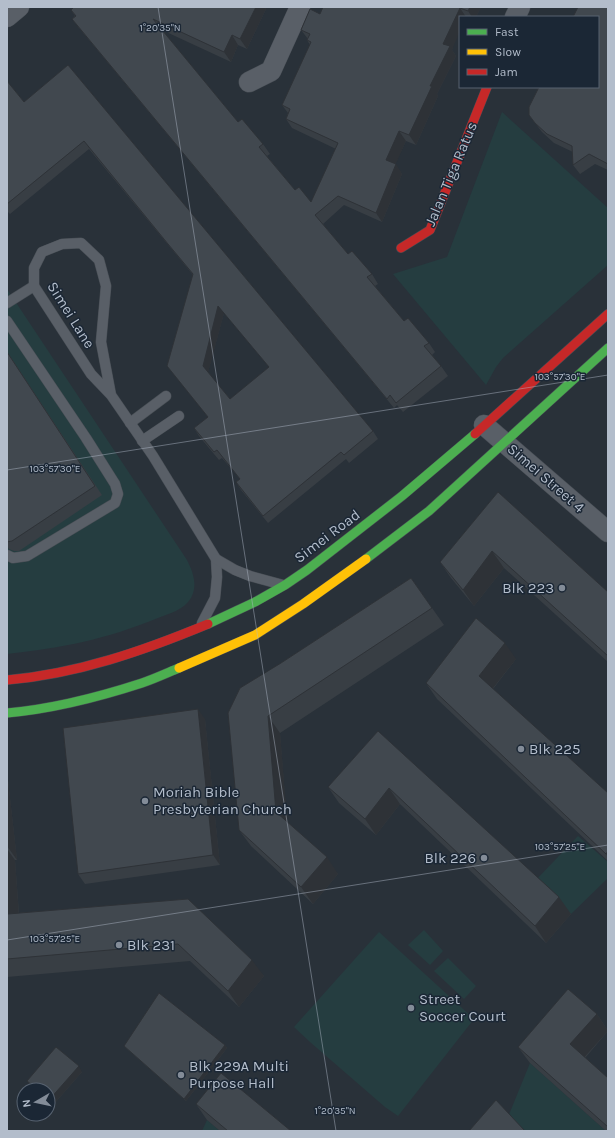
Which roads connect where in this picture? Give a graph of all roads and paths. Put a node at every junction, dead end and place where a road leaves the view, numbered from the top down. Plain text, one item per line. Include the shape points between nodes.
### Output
1 (19, 7) edge
2 (300, 7) edge
3 (520, 7) edge
4 (516, 16) edge
5 (7, 17) edge
6 (249, 82) dead end
7 (487, 88) edge
8 (401, 248) dead end
9 (34, 286) junction
10 (7, 303) edge
11 (608, 314) edge
12 (7, 321) edge
13 (608, 348) edge
14 (111, 395) junction
15 (166, 396) dead end
16 (179, 416) dead end
17 (130, 423) junction
18 (484, 425) junction
19 (142, 441) junction
20 (505, 442) junction
21 (608, 532) edge
22 (7, 556) edge
23 (216, 559) junction
24 (285, 585) junction
25 (199, 628) junction
26 (22, 679) junction
27 (7, 680) edge
28 (16, 689) dead end
29 (17, 701) dead end
30 (31, 711) junction
31 (7, 713) edge

1 - 5 street
2 - 6 street via 270,71
3 - 4 street
7 - 8 main road, Jalan Tiga Ratus via 430,230
9 - 10 lane
9 - 14 lane, Simei Lane via 91,374
9 - 14 lane, Simei Lane via 34,268 42,252 62,244 81,243 99,260 106,286 102,342
11 - 18 main road, Simei Road
12 - 22 lane via 86,438 115,484 118,494 115,503 27,556
13 - 20 main road
14 - 17 lane, Simei Lane
15 - 17 lane
16 - 19 lane
17 - 19 lane, Simei Lane
18 - 20 street, Simei Street 4
18 - 24 main road, Simei Road via 408,492
19 - 23 lane, Simei Lane
20 - 21 street, Simei Street 4
20 - 30 main road via 423,516 360,564 255,634 143,683 64,705
23 - 24 lane, Simei Lane via 234,570
23 - 25 lane, Simei Lane via 215,598
24 - 25 main road, Simei Road
25 - 26 main road, Simei Road via 130,654 82,668
26 - 27 main road, Simei Road
26 - 28 main road
29 - 30 main road via 20,706
30 - 31 main road

